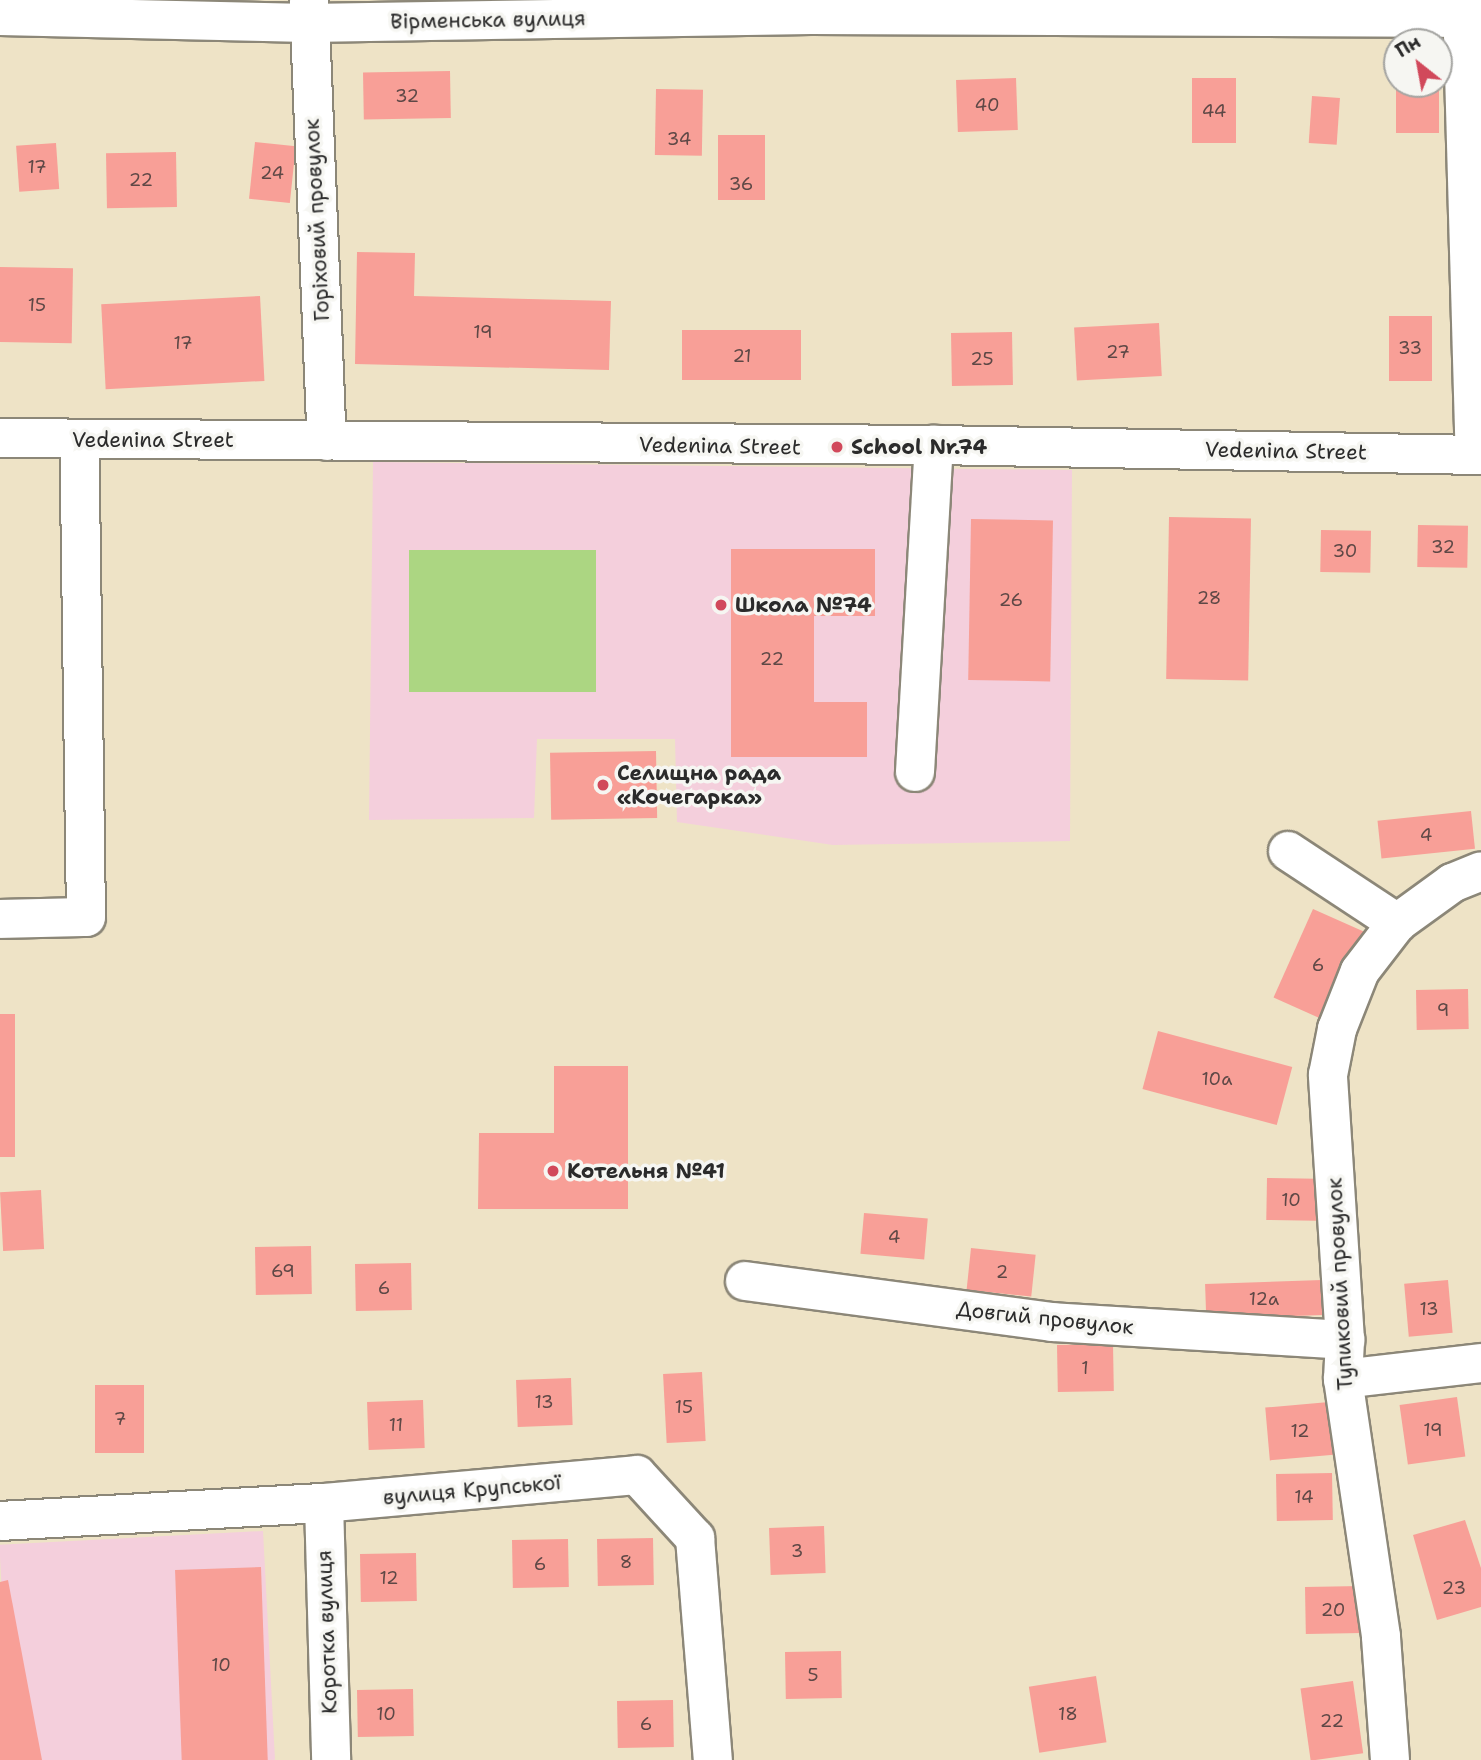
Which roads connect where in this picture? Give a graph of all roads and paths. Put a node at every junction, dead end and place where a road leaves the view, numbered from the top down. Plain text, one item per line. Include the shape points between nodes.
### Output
1 (308, 11) edge
2 (1469, 12) edge
3 (0, 16) edge
4 (0, 438) edge
5 (79, 439) junction
6 (327, 441) junction
7 (934, 445) junction
8 (1478, 454) edge
9 (915, 772) dead end
10 (1288, 851) dead end
11 (1481, 871) edge
12 (0, 919) edge
13 (1397, 923) junction
14 (745, 1281) dead end
15 (1345, 1340) junction
16 (1481, 1363) edge
17 (1343, 1379) junction
18 (324, 1503) junction
19 (0, 1521) edge
20 (331, 1760) edge
21 (713, 1760) edge
22 (1390, 1760) edge

1 - 2 street, Вірменська вулиця via 811,15
1 - 3 street, Вірменська вулиця
1 - 6 street, Горіховий провулок
2 - 8 street
4 - 5 street, Vedenina Street
5 - 6 street, Vedenina Street
5 - 12 street via 86,917
6 - 7 street, Vedenina Street
7 - 8 street, Vedenina Street
7 - 9 street
10 - 13 street
11 - 13 street, Тупиковий провулок via 1451,883
13 - 15 street, Тупиковий провулок via 1360,971 1337,1029 1328,1075
14 - 15 street, Довгий провулок via 1052,1322
15 - 17 street, Тупиковий провулок
16 - 17 street
17 - 22 street, Тупиковий провулок via 1381,1636
18 - 19 street, вулиця Крупської
18 - 20 street, Коротка вулиця
18 - 21 street, вулиця Крупської via 637,1475 695,1538

